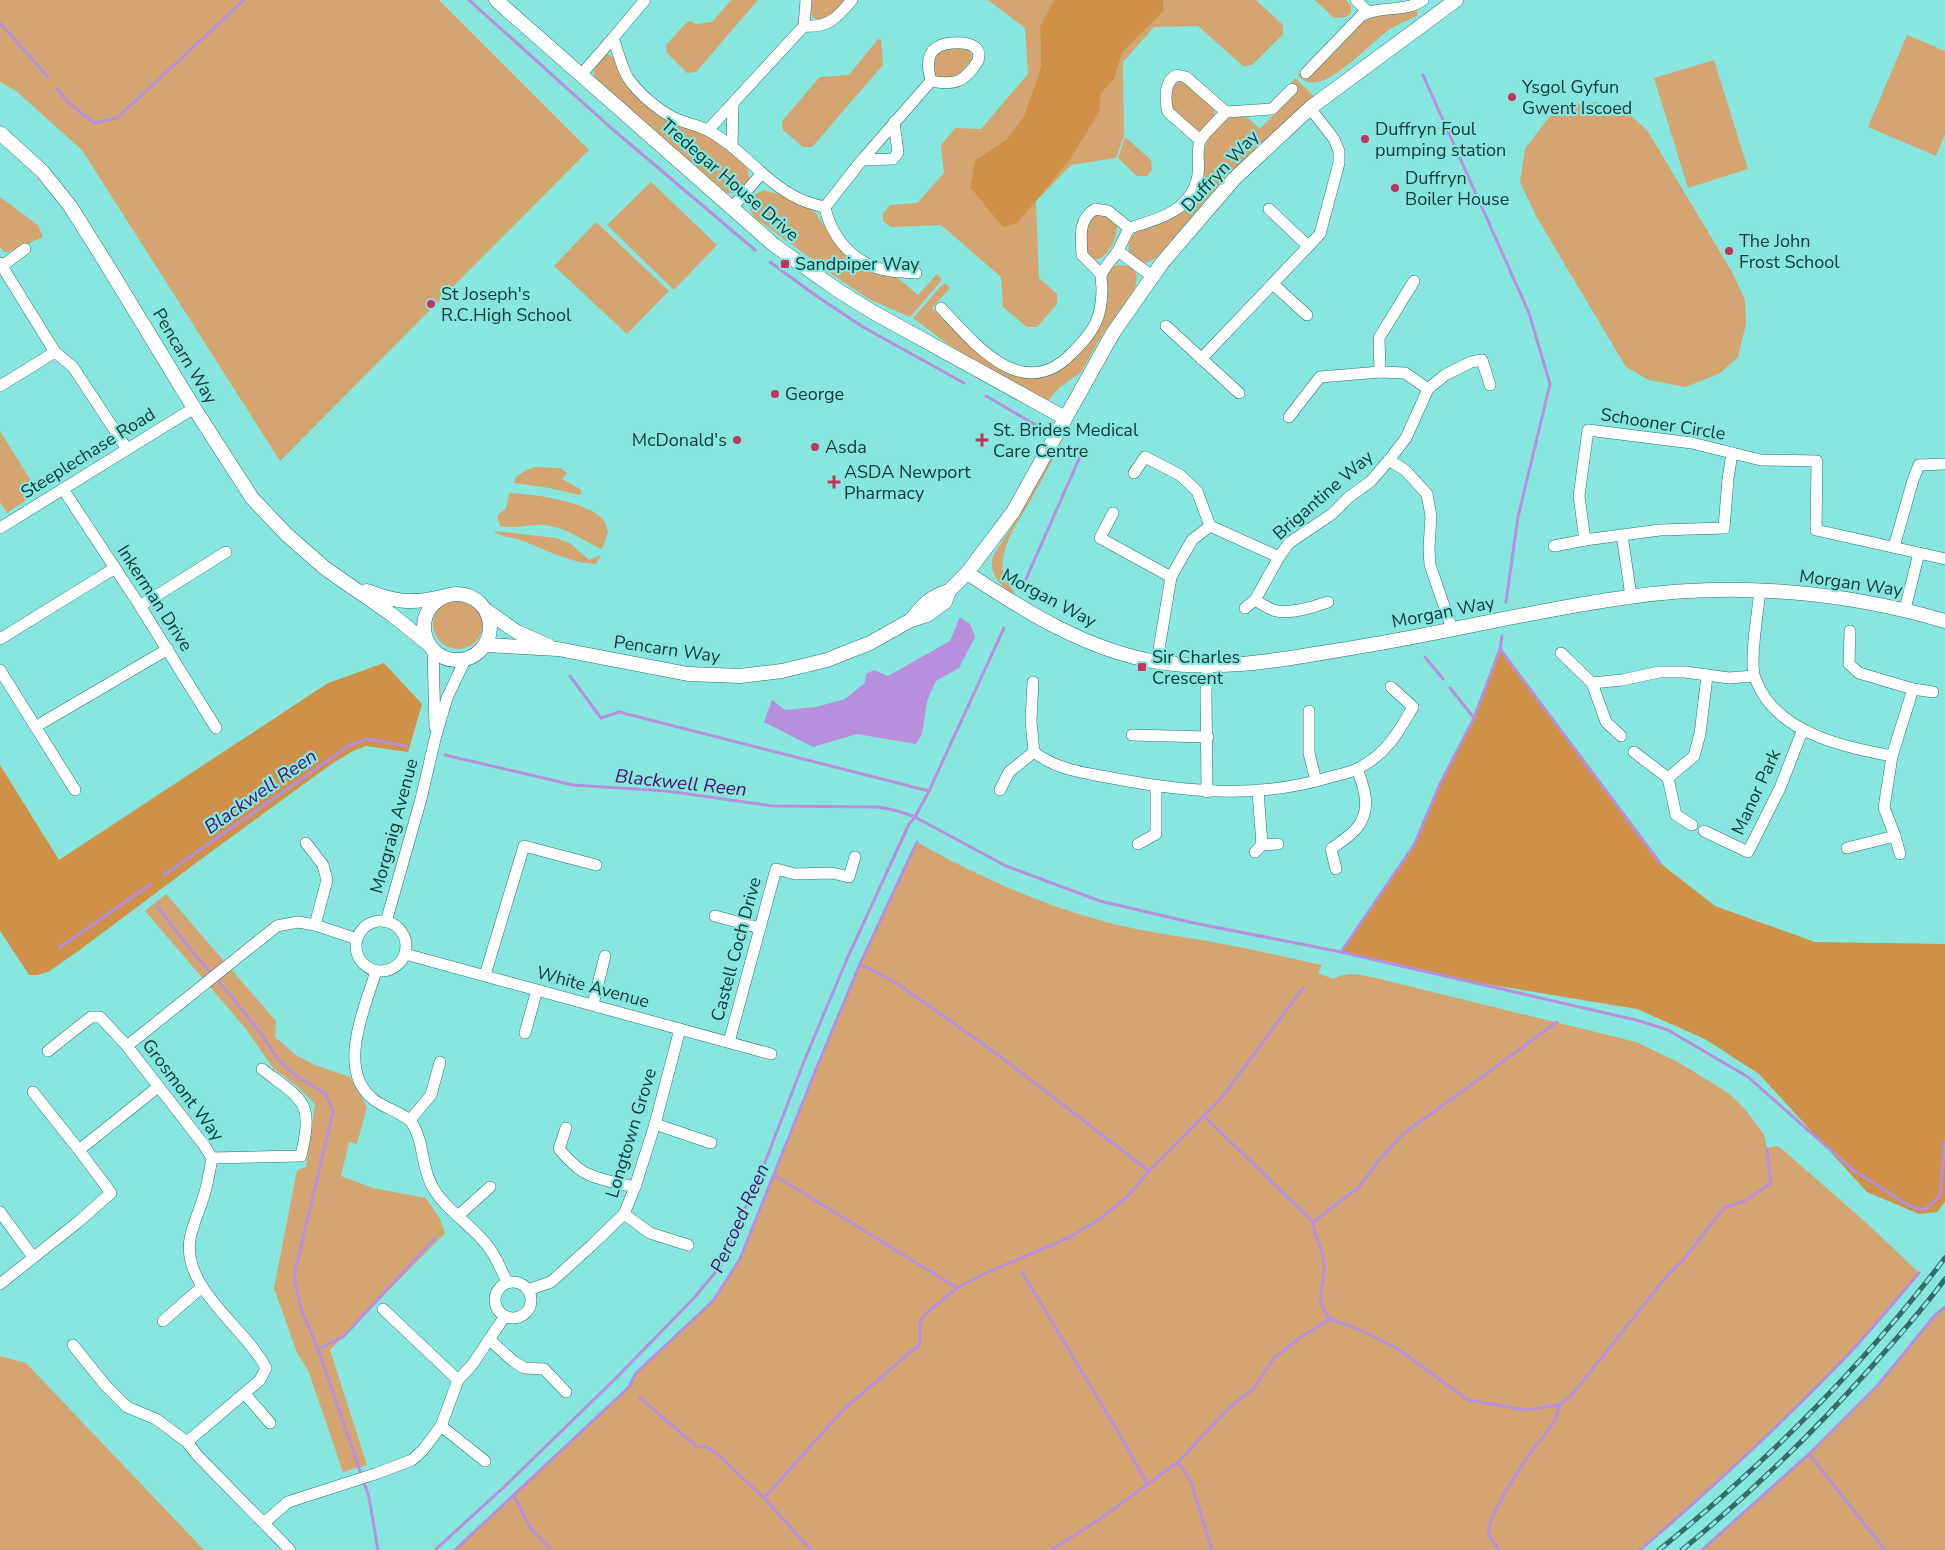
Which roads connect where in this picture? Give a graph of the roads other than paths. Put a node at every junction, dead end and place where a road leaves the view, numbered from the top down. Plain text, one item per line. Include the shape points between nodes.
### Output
1 (496, 0) edge
2 (646, 0) edge
3 (806, 0) edge
4 (852, 0) edge
5 (1356, 0) edge
6 (1423, 0) edge
7 (1456, 0) edge
8 (1368, 12) junction
9 (804, 26) junction
10 (613, 38) junction
11 (1306, 72) dead end
12 (581, 75) junction
13 (931, 82) junction
14 (1292, 89) dead end
15 (733, 102) junction
16 (1310, 108) junction
17 (1226, 112) junction
18 (894, 122) junction
19 (708, 130) junction
20 (0, 133) edge
21 (1200, 140) junction
22 (732, 147) junction
23 (862, 160) junction
24 (762, 173) junction
25 (825, 207) junction
26 (732, 208) junction
27 (1269, 209) dead end
28 (1129, 228) junction
29 (1308, 246) junction
30 (25, 249) dead end
31 (1118, 252) junction
32 (1, 264) edge
33 (916, 273) dead end
34 (1102, 274) junction
35 (1152, 276) junction
36 (1414, 281) dead end
37 (1273, 284) junction
38 (941, 308) dead end
39 (1307, 315) dead end
40 (1166, 326) dead end
41 (55, 352) junction
42 (1201, 359) junction
43 (1380, 372) junction
44 (1490, 385) dead end
45 (0, 386) edge
46 (1428, 388) junction
47 (1239, 393) dead end
48 (194, 408) junction
49 (1289, 416) dead end
50 (1065, 418) junction
51 (127, 449) junction
52 (1732, 453) junction
53 (1389, 460) junction
54 (1945, 464) edge
55 (1134, 473) dead end
56 (63, 489) junction
57 (1113, 513) dead end
58 (1210, 526) junction
59 (0, 528) edge
60 (1622, 535) junction
61 (1585, 540) junction
62 (1554, 546) dead end
63 (1894, 547) junction
64 (226, 552) dead end
65 (1919, 553) junction
66 (1279, 557) junction
67 (1945, 559) edge
68 (115, 568) junction
69 (967, 573) junction
70 (1171, 577) junction
71 (352, 586) junction
72 (1760, 590) junction
73 (1631, 596) junction
74 (441, 597) junction
75 (1255, 600) junction
76 (1328, 602) dead end
77 (140, 606) junction
78 (1244, 608) dead end
79 (1905, 609) junction
80 (487, 611) junction
81 (1945, 621) edge
82 (1452, 629) junction
83 (1850, 631) dead end
84 (0, 640) edge
85 (486, 645) junction
86 (430, 647) junction
87 (168, 649) junction
88 (558, 650) junction
89 (1561, 653) dead end
90 (465, 660) junction
91 (1157, 661) junction
92 (1208, 666) junction
93 (0, 670) edge
94 (1708, 676) junction
95 (1754, 676) junction
96 (1033, 682) dead end
97 (1592, 683) junction
98 (1391, 687) dead end
99 (1913, 689) junction
100 (1933, 692) dead end
101 (1309, 711) dead end
102 (35, 727) junction
103 (216, 728) dead end
104 (1803, 729) junction
105 (1132, 735) dead end
106 (1621, 736) dead end
107 (1208, 737) junction
108 (435, 739) junction
109 (1034, 752) junction
110 (1634, 752) dead end
111 (1892, 756) junction
112 (1357, 769) junction
113 (1668, 778) junction
114 (1316, 782) junction
115 (1156, 787) junction
116 (75, 790) dead end
117 (1000, 790) dead end
118 (1258, 791) junction
119 (1207, 792) junction
120 (1692, 825) dead end
121 (1704, 831) dead end
122 (1895, 836) junction
123 (306, 843) dead end
124 (1138, 844) dead end
125 (1278, 844) dead end
126 (1847, 848) dead end
127 (1900, 854) dead end
128 (855, 857) dead end
129 (596, 865) dead end
130 (1336, 869) dead end
131 (714, 916) dead end
132 (386, 922) junction
133 (315, 925) junction
134 (760, 928) junction
135 (357, 939) junction
136 (405, 954) junction
137 (605, 956) dead end
138 (376, 972) junction
139 (485, 976) junction
140 (537, 990) junction
141 (594, 1004) junction
142 (680, 1029) junction
143 (525, 1033) dead end
144 (729, 1042) junction
145 (127, 1046) junction
146 (48, 1051) dead end
147 (771, 1054) dead end
148 (440, 1062) dead end
149 (262, 1069) dead end
150 (158, 1087) junction
151 (34, 1092) dead end
152 (410, 1120) junction
153 (655, 1124) junction
154 (566, 1128) dead end
155 (711, 1143) dead end
156 (80, 1150) junction
157 (212, 1158) junction
158 (490, 1186) dead end
159 (635, 1187) junction
160 (0, 1212) edge
161 (624, 1214) junction
162 (458, 1216) junction
163 (688, 1245) dead end
164 (33, 1257) junction
165 (507, 1282) junction
166 (0, 1284) edge
167 (202, 1287) junction
168 (528, 1290) junction
169 (383, 1309) dead end
170 (505, 1316) junction
171 (163, 1321) dead end
172 (490, 1340) junction
173 (73, 1345) dead end
174 (458, 1380) junction
175 (566, 1392) dead end
176 (245, 1394) junction
177 (270, 1423) dead end
178 (441, 1426) junction
179 (187, 1442) junction
180 (485, 1461) dead end
181 (265, 1522) junction
182 (290, 1550) edge

1 - 12 street, Tredegar House Drive
2 - 10 street
3 - 9 street
4 - 9 street via 830,23 818,27
5 - 8 street
6 - 8 street
7 - 16 street, Duffryn Way
8 - 11 street
9 - 15 street
10 - 12 street
10 - 19 street via 628,77 647,98 675,119
12 - 26 street, Tredegar House Drive
13 - 13 street via 928,61 935,47 965,42 977,49 978,61 962,80
13 - 18 street
14 - 17 street via 1272,109
15 - 19 street
15 - 22 street
16 - 29 street via 1334,139 1339,163 1320,234
16 - 35 street, Duffryn Way via 1234,179
17 - 21 street
17 - 21 street via 1190,79 1177,76 1171,80 1167,89 1168,112
18 - 23 street
18 - 23 street via 898,153 893,159
19 - 22 street
20 - 48 street, Pencarn Way via 42,171 70,206
21 - 28 street via 1198,176 1187,201 1173,213
22 - 24 street
23 - 25 street
24 - 25 street via 791,196
24 - 26 street
25 - 33 street via 838,238 866,263 883,270
26 - 50 street, Tredegar House Drive via 774,244 836,289
27 - 29 street
28 - 31 street
28 - 34 street via 1103,209 1095,209 1084,219 1082,254
29 - 37 street
30 - 32 street
31 - 34 street
31 - 35 street
32 - 41 street
34 - 38 street via 1102,300 1096,323 1068,357 1051,369 1040,372 1020,372 1002,366
35 - 50 street, Duffryn Way via 1113,333
36 - 43 street via 1379,338
37 - 39 street
37 - 42 street
40 - 42 street
41 - 45 street
41 - 51 street via 73,367
42 - 47 street
43 - 46 street via 1405,373
43 - 49 street via 1320,377
44 - 46 street via 1482,360 1445,375
46 - 53 street, Brigantine Way via 1406,438
48 - 51 street, Steeplechase Road
48 - 71 street, Pencarn Way via 241,481 270,518 326,569
50 - 69 street, Pencarn Way via 1013,512
51 - 56 street, Steeplechase Road
52 - 60 street, Schooner Circle via 1724,528
52 - 61 street, Schooner Circle via 1692,442 1588,430 1579,496
52 - 63 street via 1761,460 1817,461 1816,530
53 - 66 street, Brigantine Way via 1371,481 1332,514 1289,543
53 - 82 street via 1405,470 1427,494 1431,516 1430,565
54 - 63 street via 1919,465
55 - 58 street via 1145,457 1180,475 1197,491
56 - 59 street, Steeplechase Road
56 - 68 street, Inkerman Drive
57 - 70 street via 1100,538
58 - 66 street
58 - 70 street via 1192,540
60 - 61 street, Schooner Circle
60 - 73 street
61 - 62 street
63 - 65 street
64 - 77 street
65 - 67 street
65 - 79 street
66 - 75 street, Brigantine Way
68 - 77 street, Inkerman Drive
68 - 84 street
69 - 88 street, Pencarn Way via 949,591 936,595 920,608 911,620 870,643 827,660 782,671 740,676 688,674
69 - 91 street, Morgan Way via 1015,605 1059,628 1114,651
70 - 91 street
71 - 74 street, Pencarn Way via 397,601 418,602
71 - 86 street, Pencarn Way
72 - 73 street, Morgan Way
72 - 79 street, Morgan Way via 1858,600
72 - 95 street
73 - 82 street, Morgan Way
74 - 80 street via 458,593 467,595
74 - 86 street via 425,617 424,633
75 - 76 street via 1274,610 1293,610
75 - 78 street, Brigantine Way
77 - 87 street, Inkerman Drive
79 - 81 street, Morgan Way
80 - 85 street via 491,628
80 - 88 street, Pencarn Way via 517,632
82 - 92 street, Morgan Way via 1290,658
83 - 99 street via 1849,664 1858,673
85 - 88 street, Pencarn Way
85 - 90 street
86 - 90 street via 442,657
86 - 108 street, Morgraig Avenue via 435,686
87 - 102 street
87 - 103 street, Inkerman Drive
89 - 97 street
90 - 108 street, Morgraig Avenue via 447,698
91 - 92 street, Morgan Way
92 - 107 street
93 - 102 street
94 - 95 street
94 - 97 street via 1659,672
94 - 113 street via 1694,756
95 - 104 street via 1766,700 1778,713
96 - 109 street via 1030,721
97 - 106 street via 1606,722
98 - 112 street via 1414,706 1396,737 1378,756
99 - 100 street
99 - 111 street
101 - 114 street via 1309,753
102 - 116 street
104 - 111 street via 1844,746
104 - 121 street, Manor Park via 1780,788 1748,852
105 - 107 street
107 - 119 street
108 - 132 street, Morgraig Avenue via 424,790
109 - 115 street via 1066,769
109 - 117 street via 1009,772
110 - 113 street
111 - 122 street via 1884,808
112 - 114 street
112 - 130 street via 1365,788 1366,808 1356,829 1331,849
113 - 120 street via 1676,815
114 - 118 street
115 - 119 street
115 - 124 street via 1156,834
118 - 119 street
118 - 125 street via 1258,849
122 - 126 street
122 - 127 street
123 - 133 street via 323,865 327,880
128 - 134 street, Castell Coch Drive via 849,877 832,872 795,874 776,869
129 - 139 street via 524,846
131 - 134 street
132 - 135 street, Morgraig Avenue via 366,926
132 - 136 street, Morgraig Avenue via 397,926 405,938
133 - 135 street, Grosmont Way
133 - 145 street, Grosmont Way via 298,922 277,926
134 - 144 street, Castell Coch Drive
135 - 138 street via 358,957 363,965
136 - 138 street via 400,964 391,970
136 - 139 street, White Avenue
137 - 141 street
138 - 152 street via 357,1034 354,1065 364,1092
139 - 140 street, White Avenue
140 - 141 street, White Avenue
140 - 143 street
141 - 142 street, White Avenue
142 - 144 street, White Avenue
142 - 153 street, Longtown Grove
144 - 147 street, White Avenue
145 - 146 street via 100,1017 91,1017
145 - 150 street, Grosmont Way
148 - 152 street via 431,1095
149 - 157 street via 300,1099 306,1114 307,1130 301,1156
150 - 156 street
150 - 157 street, Grosmont Way
151 - 156 street
152 - 162 street via 418,1134 431,1184
153 - 155 street
153 - 159 street, Longtown Grove
154 - 159 street via 559,1149 571,1162 599,1178
156 - 164 street via 111,1193
157 - 167 street, Grosmont Way via 190,1240 190,1260
158 - 162 street
159 - 161 street, Longtown Grove
160 - 164 street
161 - 163 street via 650,1233
161 - 168 street, Longtown Grove via 551,1282
162 - 165 street via 490,1248
164 - 166 street
165 - 168 street via 518,1282
165 - 170 street via 495,1298 497,1309
167 - 171 street
167 - 176 street, Grosmont Way via 259,1354 266,1368 260,1380
168 - 170 street via 531,1300 528,1310 515,1318
169 - 174 street
170 - 172 street
172 - 174 street
172 - 175 street via 524,1368 544,1370
173 - 179 street via 127,1408 156,1419
174 - 178 street
176 - 177 street
176 - 179 street, Grosmont Way
178 - 180 street
178 - 181 street via 412,1460 288,1502
179 - 181 street
181 - 182 street

